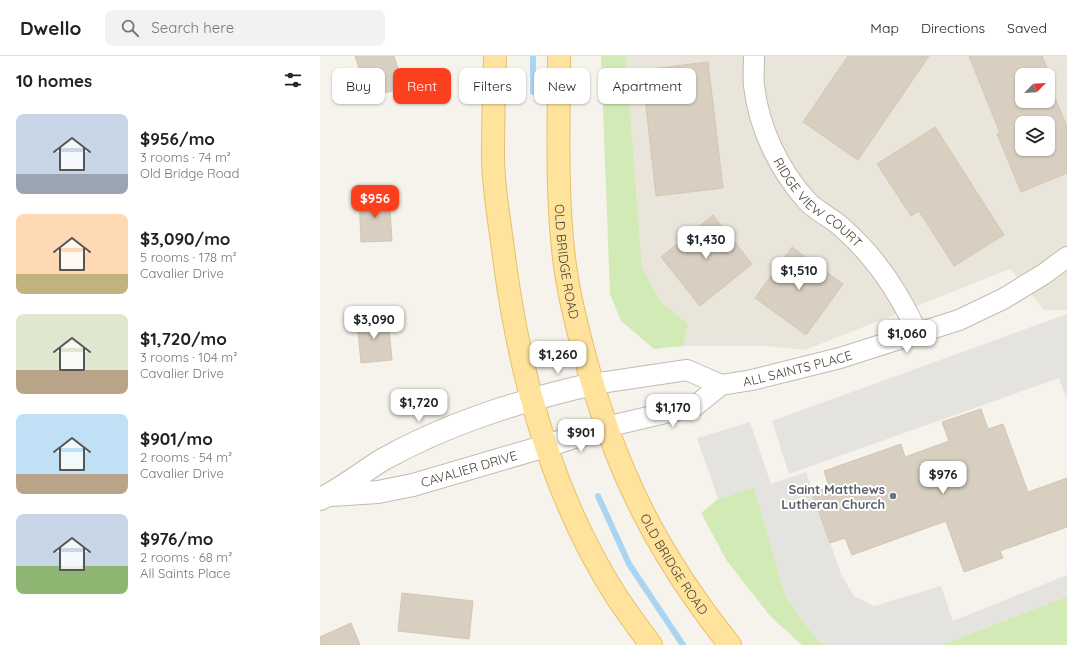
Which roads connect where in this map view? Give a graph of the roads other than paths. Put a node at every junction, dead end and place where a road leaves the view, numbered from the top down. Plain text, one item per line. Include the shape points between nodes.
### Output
1 (495, 56) edge
2 (559, 56) edge
3 (754, 56) edge
4 (1067, 257) edge
5 (918, 334) junction
6 (592, 384) junction
7 (721, 385) junction
8 (532, 398) junction
9 (606, 427) junction
10 (546, 446) junction
11 (325, 497) edge
12 (651, 645) edge
13 (730, 645) edge

1 - 8 main road via 493,157 496,193 507,282 523,369
2 - 6 main road, OLD BRIDGE ROAD via 559,195 564,258 572,307
3 - 5 street, RIDGE VIEW COURT via 754,86 761,118 772,148 788,176 808,202 838,224 885,274 905,306
4 - 5 street, ALL SAINTS PLACE via 1003,299 959,320
5 - 7 street, ALL SAINTS PLACE via 840,358
6 - 7 street via 687,370
6 - 8 street, CAVALIER DRIVE
6 - 9 main road, OLD BRIDGE ROAD
7 - 9 street, ALL SAINTS PLACE via 694,406
8 - 10 main road
8 - 11 street, CAVALIER DRIVE via 466,421 394,454
9 - 10 street, CAVALIER DRIVE
9 - 13 main road, OLD BRIDGE ROAD via 620,466 673,568
10 - 11 street, CAVALIER DRIVE via 394,490
10 - 12 main road via 587,544 618,599

